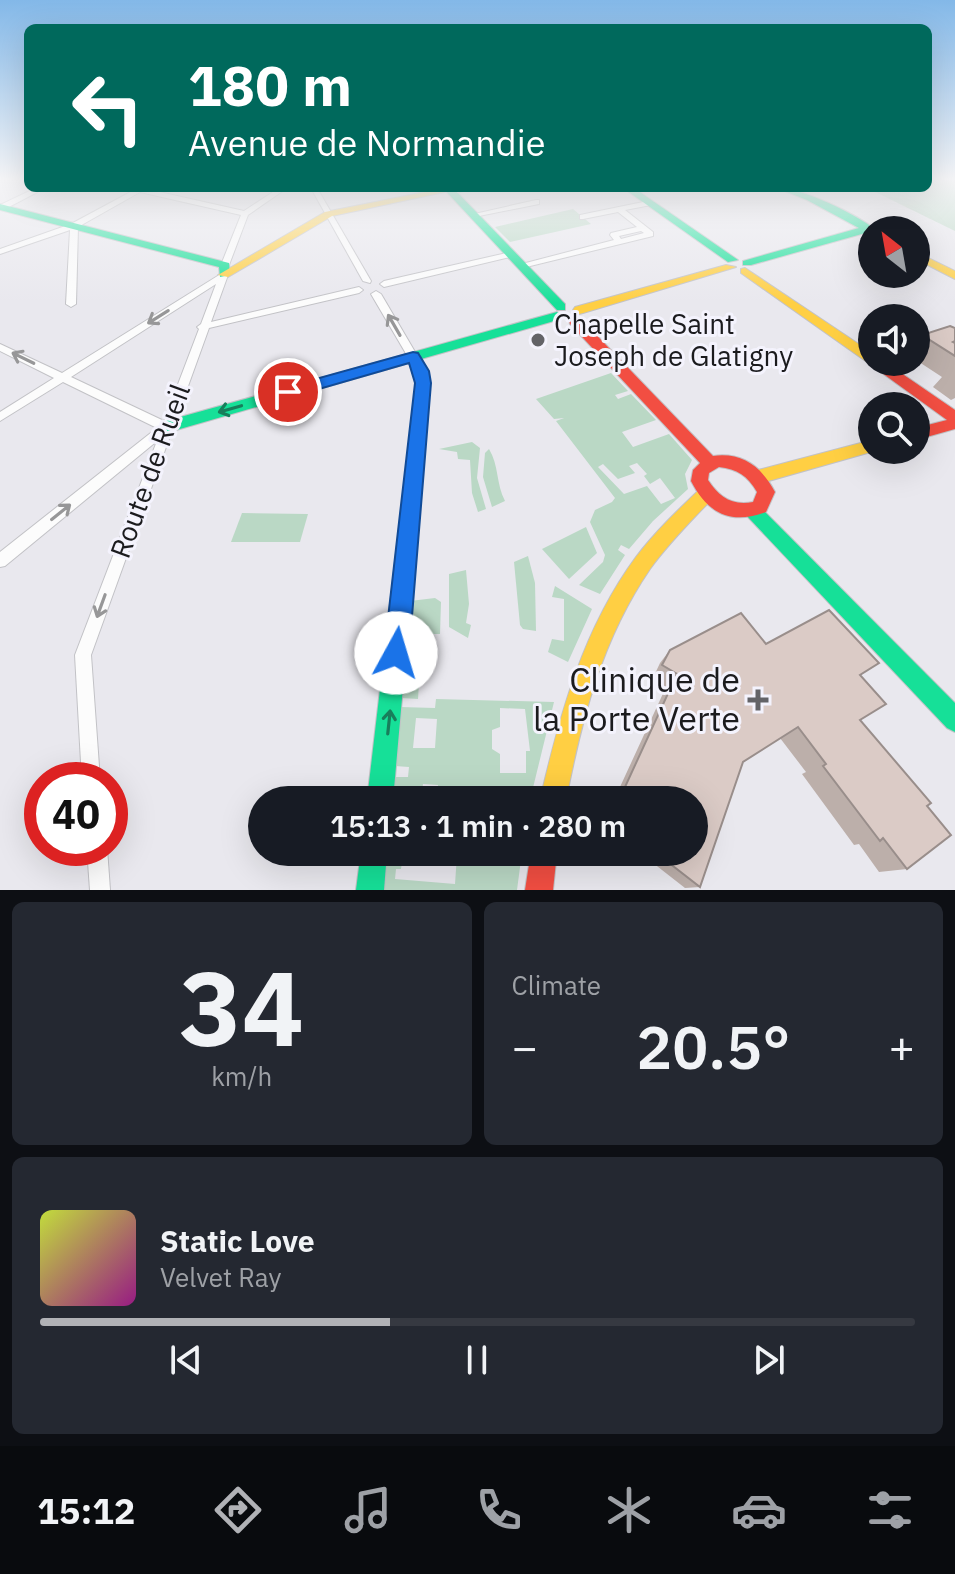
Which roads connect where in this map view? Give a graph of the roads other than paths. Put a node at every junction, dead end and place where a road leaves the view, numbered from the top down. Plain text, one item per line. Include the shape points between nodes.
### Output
1 (49, 220) edge
2 (86, 220) edge
3 (243, 220) edge
4 (319, 220) edge
5 (332, 220) edge
6 (478, 220) edge
7 (632, 220) edge
8 (672, 220) edge
9 (74, 226) junction
10 (858, 233) edge
11 (0, 252) edge
12 (516, 260) junction
13 (930, 263) edge
14 (738, 265) junction
15 (226, 270) junction
16 (955, 276) edge
17 (367, 281) junction
18 (384, 284) junction
19 (359, 290) junction
20 (376, 294) junction
21 (71, 304) dead end
22 (559, 312) junction
23 (577, 315) junction
24 (202, 327) junction
25 (0, 347) edge
26 (858, 349) edge
27 (413, 357) junction
28 (896, 376) edge
29 (62, 377) junction
30 (0, 417) edge
31 (955, 420) edge
32 (166, 427) junction
33 (930, 429) edge
34 (858, 450) edge
35 (710, 463) junction
36 (758, 477) junction
37 (705, 495) junction
38 (753, 511) junction
39 (0, 561) edge
40 (955, 720) edge
41 (90, 762) edge
42 (381, 786) edge
43 (556, 786) edge
44 (98, 866) edge
45 (373, 866) edge
46 (542, 866) edge
47 (100, 890) edge
48 (370, 890) edge
49 (539, 890) edge

1 - 9 street
2 - 9 street
3 - 15 street, Route de Rueil
4 - 15 street
5 - 17 street
6 - 12 street
7 - 12 street via 650,234
8 - 14 street
9 - 11 street
9 - 15 street
9 - 21 street
10 - 14 street
12 - 18 street
12 - 22 street
13 - 16 street
14 - 23 street
14 - 26 street
15 - 24 street, Route de Rueil
15 -> 29 street
17 - 18 street
17 - 19 street
18 - 20 street
19 - 20 street
19 - 24 street
27 -> 20 street
22 - 23 street via 567,321
22 - 27 street
23 - 35 street
24 - 32 street, Route de Rueil
29 -> 25 street
27 -> 32 street
42 -> 27 street via 423,383
28 - 31 street
29 - 30 street
29 - 32 street
31 - 33 street
39 -> 32 street
32 -> 41 street, Route de Rueil via 83,655
34 - 36 street
35 - 36 street via 739,464
35 - 37 street via 699,479
36 - 38 street via 765,500
37 - 38 street via 723,508
37 - 43 street via 653,548 596,639 567,726
38 - 40 street
44 - 47 street
45 - 48 street
46 - 49 street

